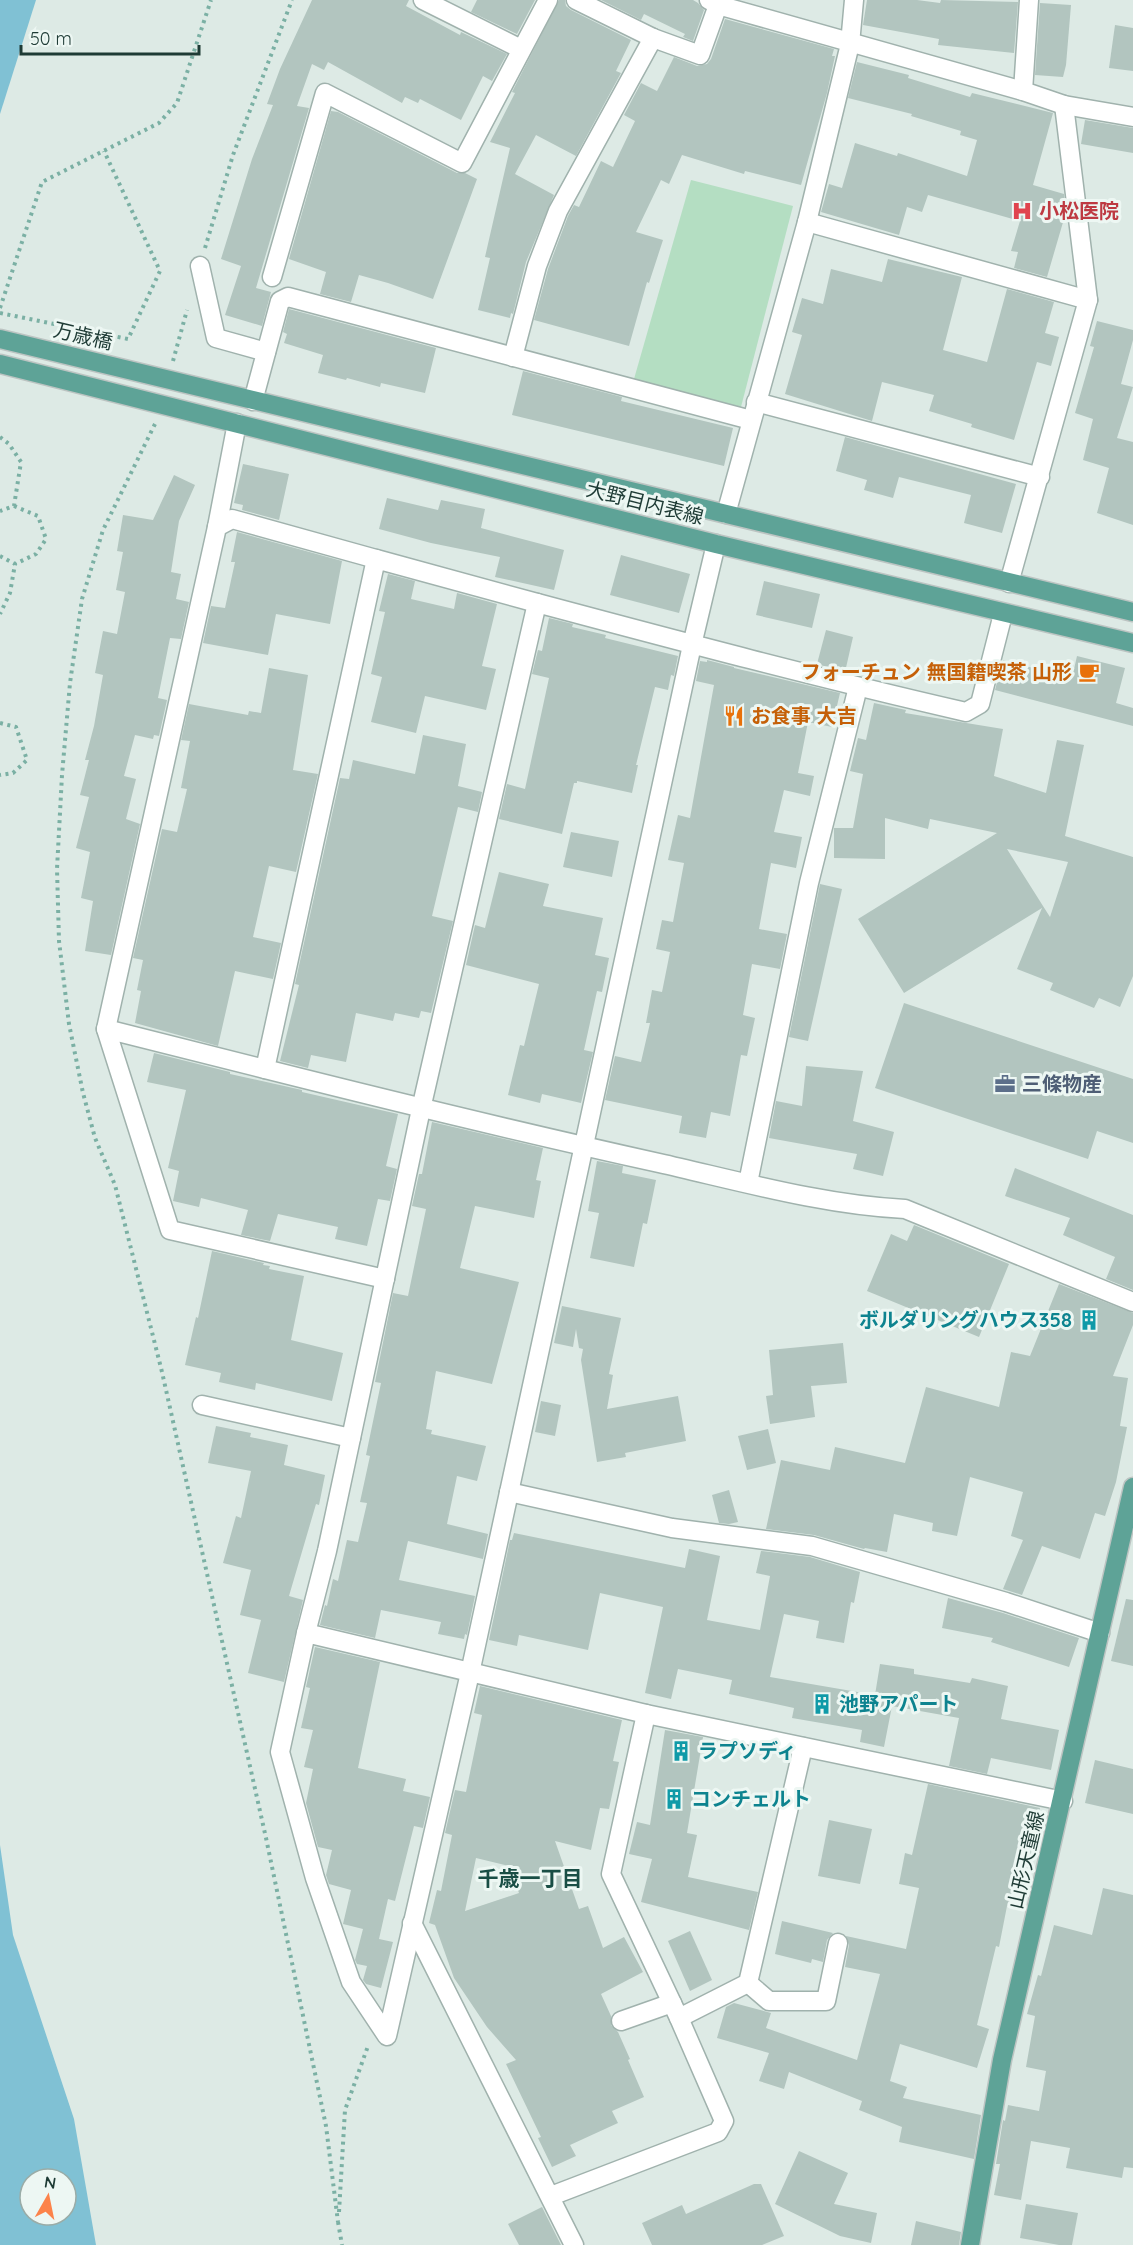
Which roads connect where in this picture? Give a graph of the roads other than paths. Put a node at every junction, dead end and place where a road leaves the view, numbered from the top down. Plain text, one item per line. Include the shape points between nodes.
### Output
1 (423, 0) edge
2 (548, 0) edge
3 (576, 0) edge
4 (854, 0) edge
5 (1029, 0) edge
6 (714, 3) edge
7 (652, 38) junction
8 (850, 44) junction
9 (521, 49) junction
10 (1023, 91) junction
11 (1064, 105) junction
12 (1133, 117) edge
13 (807, 222) junction
14 (200, 266) road end
15 (272, 278) dead end
16 (1088, 300) junction
17 (0, 339) edge
18 (266, 352) junction
19 (513, 357) junction
20 (0, 364) edge
21 (162, 377) joint
22 (253, 401) junction
23 (756, 402) junction
24 (752, 420) junction
25 (237, 423) junction
26 (1040, 477) junction
27 (726, 514) junction
28 (217, 527) junction
29 (716, 544) junction
30 (376, 559) junction
31 (1009, 583) junction
32 (537, 603) junction
33 (1133, 612) edge
34 (1003, 614) junction
35 (1133, 643) edge
36 (692, 645) junction
37 (858, 687) junction
38 (106, 1029) junction
39 (266, 1070) junction
40 (421, 1108) junction
41 (583, 1146) junction
42 (748, 1183) junction
43 (385, 1280) junction
44 (1133, 1302) edge
45 (202, 1405) dead end
46 (351, 1438) junction
47 (1133, 1487) edge
48 (509, 1492) junction
49 (306, 1633) junction
50 (1100, 1633) junction
51 (470, 1673) junction
52 (646, 1714) junction
53 (803, 1747) junction
54 (1063, 1801) junction
55 (412, 1923) junction
56 (838, 1943) dead end
57 (748, 1983) junction
58 (676, 2011) junction
59 (621, 2021) dead end
60 (551, 2196) junction
61 (574, 2245) edge
62 (970, 2245) edge

1 - 9 lane
2 - 9 lane
3 - 7 lane
4 - 8 lane
5 - 10 lane
6 - 7 lane via 700,55
6 - 8 lane
7 - 19 lane via 558,211 537,266
8 - 10 lane
8 - 13 lane
9 - 15 lane via 462,163 325,93
10 - 11 lane
11 - 12 lane
11 - 16 lane
13 - 16 lane
13 - 23 lane
14 - 18 lane via 216,338
16 - 26 lane
17 - 21 main road, 万歳橋
18 - 19 lane via 280,301 288,297
18 - 22 lane
19 - 24 lane
20 - 25 main road, 大野目内表線
21 - 22 main road, 大野目内表線
22 - 27 main road, 大野目内表線
23 - 24 lane
23 - 26 lane
24 - 27 lane
25 - 28 lane
25 - 29 main road, 大野目内表線
26 - 31 lane
27 - 31 main road, 大野目内表線
28 - 30 lane via 232,519
28 - 38 lane
29 - 34 main road, 大野目内表線
29 - 36 lane
30 - 32 lane
30 - 39 lane
31 - 33 main road, 大野目内表線
32 - 36 lane
32 - 40 lane
34 - 35 main road, 大野目内表線
34 - 37 lane via 980,704 966,712
36 - 37 lane
36 - 41 lane
37 - 42 lane via 809,883
38 - 39 lane
38 - 43 lane via 170,1230
39 - 40 lane
40 - 41 lane
40 - 43 lane
41 - 42 lane
41 - 48 lane
42 - 44 lane via 870,1207 905,1209
43 - 46 lane
45 - 46 lane
46 - 49 lane
47 - 50 main road, 山形天童線
48 - 50 lane via 672,1528 812,1546 995,1598
48 - 51 lane
49 - 51 lane
49 - 55 lane via 280,1752 315,1878 351,1982 387,2036
50 - 54 main road, 山形天童線
51 - 52 lane
51 - 55 lane
52 - 53 lane
52 - 58 lane via 611,1874
53 - 54 lane
53 - 57 lane
54 - 62 main road, 山形天童線 via 1002,2060
55 - 60 lane
56 - 57 lane via 826,2001 769,2001
57 - 58 lane
58 - 59 lane
58 - 60 lane via 724,2121 718,2132
60 - 61 lane

